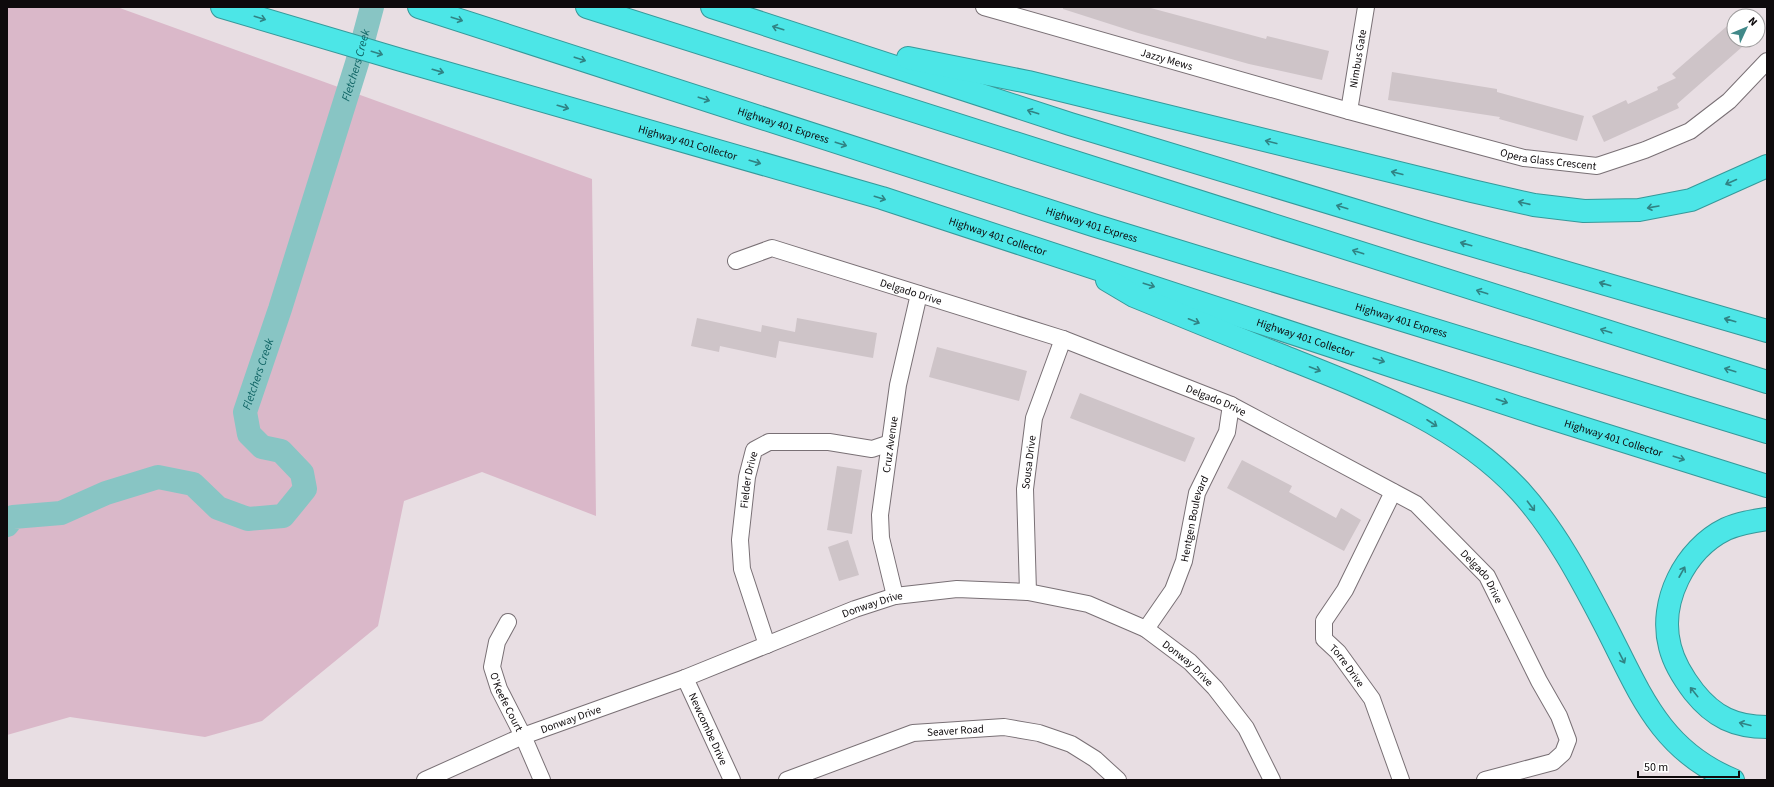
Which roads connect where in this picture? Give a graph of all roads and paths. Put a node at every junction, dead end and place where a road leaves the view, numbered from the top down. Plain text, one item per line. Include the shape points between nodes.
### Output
1 (222, 7) edge
2 (419, 7) edge
3 (587, 7) edge
4 (712, 7) edge
5 (984, 7) edge
6 (1366, 7) edge
7 (815, 40) junction
8 (1767, 62) edge
9 (1349, 111) junction
10 (1767, 166) edge
11 (1072, 260) junction
12 (736, 261) dead end
13 (919, 294) junction
14 (1767, 331) edge
15 (1063, 339) junction
16 (1767, 382) edge
17 (1231, 405) junction
18 (1767, 432) edge
19 (890, 443) junction
20 (1767, 486) edge
21 (1393, 492) junction
22 (1767, 519) edge
23 (1028, 592) junction
24 (895, 596) junction
25 (508, 622) dead end
26 (1146, 629) junction
27 (767, 645) junction
28 (685, 678) junction
29 (1767, 728) edge
30 (523, 736) junction
31 (425, 780) edge
32 (542, 780) edge
33 (732, 780) edge
34 (787, 780) edge
35 (1118, 780) edge
36 (1272, 780) edge
37 (1401, 780) edge
38 (1485, 780) edge
39 (1733, 780) edge

1 -> 11 highway, Highway 401 Collector via 882,198
2 -> 18 highway, Highway 401 Express via 1100,228
16 -> 3 highway
7 -> 4 highway
5 - 9 street, Jazzy Mews
6 - 9 street, Nimbus Gate
10 -> 7 highway via 1691,200 1639,210 1584,211 1534,205 1028,82
14 -> 7 highway via 1422,231 1078,126
8 - 9 street, Opera Glass Crescent via 1729,101 1690,131 1646,150 1597,166 1524,158
11 -> 20 highway, Highway 401 Collector via 1538,414
11 -> 39 highway via 1134,296 1386,398 1427,420 1488,460 1520,492 1564,549 1638,691 1662,728 1684,752 1712,772
12 - 13 street, Delgado Drive via 772,248
13 - 15 street, Delgado Drive
13 - 19 street, Cruz Avenue via 898,385
15 - 17 street, Delgado Drive
15 - 23 street, Sousa Drive via 1034,418 1025,489
17 - 21 street, Delgado Drive
17 - 26 street, Hentgen Boulevard via 1227,432 1197,494 1184,561 1174,590
19 - 24 street, Cruz Avenue via 880,515 881,538
19 - 27 street, Fielder Drive via 872,449 829,442 769,442 754,450 747,477 741,532 742,569
21 - 37 street, Torre Drive via 1345,590 1324,621 1324,639 1338,652 1372,699
21 - 38 street, Delgado Drive via 1416,504 1487,576 1559,716 1568,740 1563,753 1553,762
29 -> 22 highway via 1723,719 1703,704 1684,679 1670,646 1668,617 1674,586 1688,561 1707,542 1726,529 1750,521
23 - 24 street, Donway Drive via 958,589
23 - 26 street, Donway Drive via 1088,604
24 - 27 street, Donway Drive via 855,609
25 - 30 street, O'Keefe Court via 497,642 492,667
26 - 36 street, Donway Drive via 1190,662 1215,688 1246,728
27 - 28 street, Donway Drive
28 - 30 street, Donway Drive
28 - 33 street, Newcombe Drive
30 - 31 street, Donway Drive
30 - 32 street, O'Keefe Court
34 - 35 street, Seaver Road via 913,733 1004,727 1071,744 1095,759

